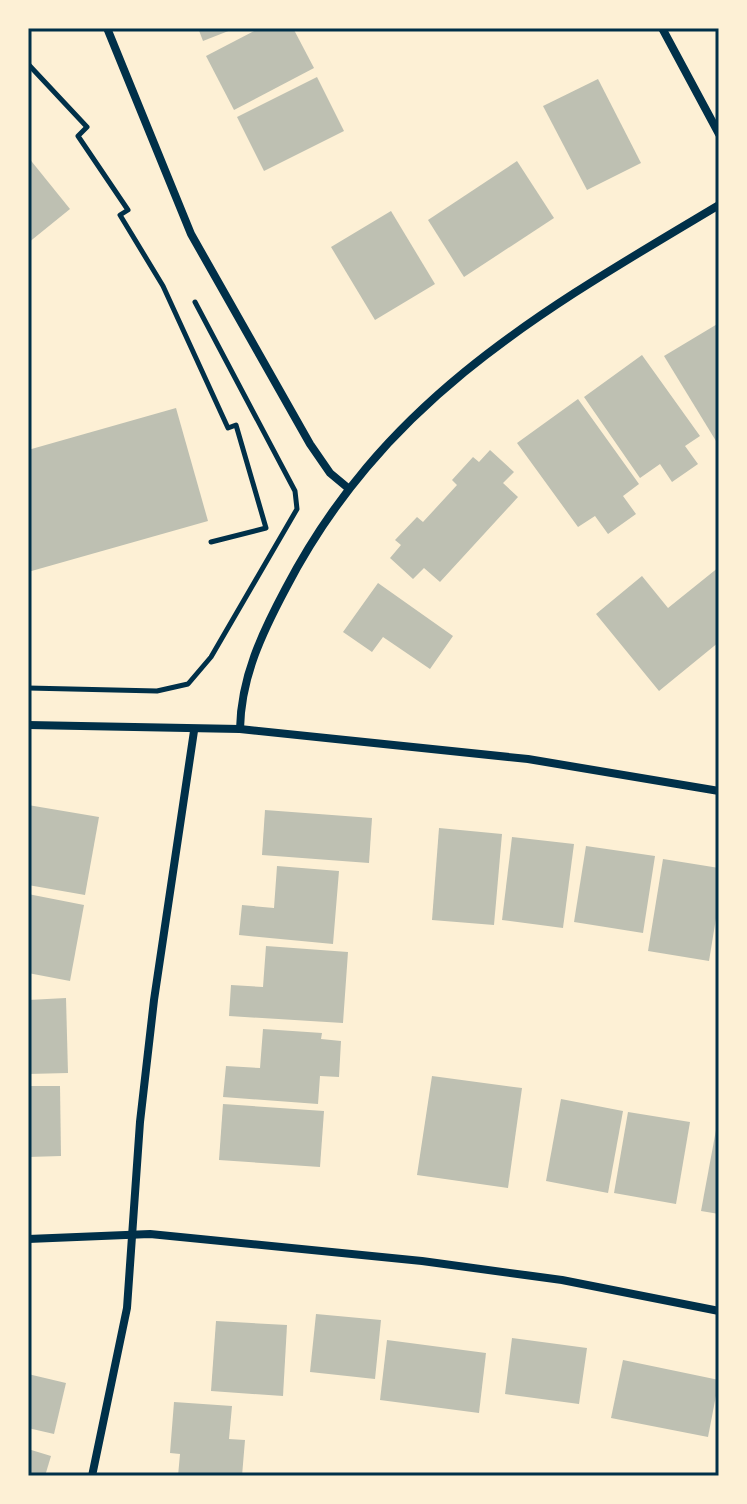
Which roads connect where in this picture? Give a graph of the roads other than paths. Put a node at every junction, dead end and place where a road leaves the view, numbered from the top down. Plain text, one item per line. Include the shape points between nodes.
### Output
1 (107, 28) edge
2 (662, 28) edge
3 (719, 134) edge
4 (719, 205) edge
5 (348, 488) junction
6 (28, 725) edge
7 (240, 729) junction
8 (194, 731) junction
9 (719, 791) edge
10 (131, 1236) junction
11 (28, 1239) edge
12 (719, 1311) edge
13 (92, 1476) edge

1 - 5 street via 191,234 310,444
2 - 3 street
4 - 5 street via 533,318 472,363 405,424
5 - 7 street via 294,573 253,653 240,705
6 - 8 street
7 - 8 street
7 - 9 street via 528,759
8 - 10 street via 154,1000
10 - 11 street
10 - 12 street via 422,1261 562,1280
10 - 13 street via 127,1308

